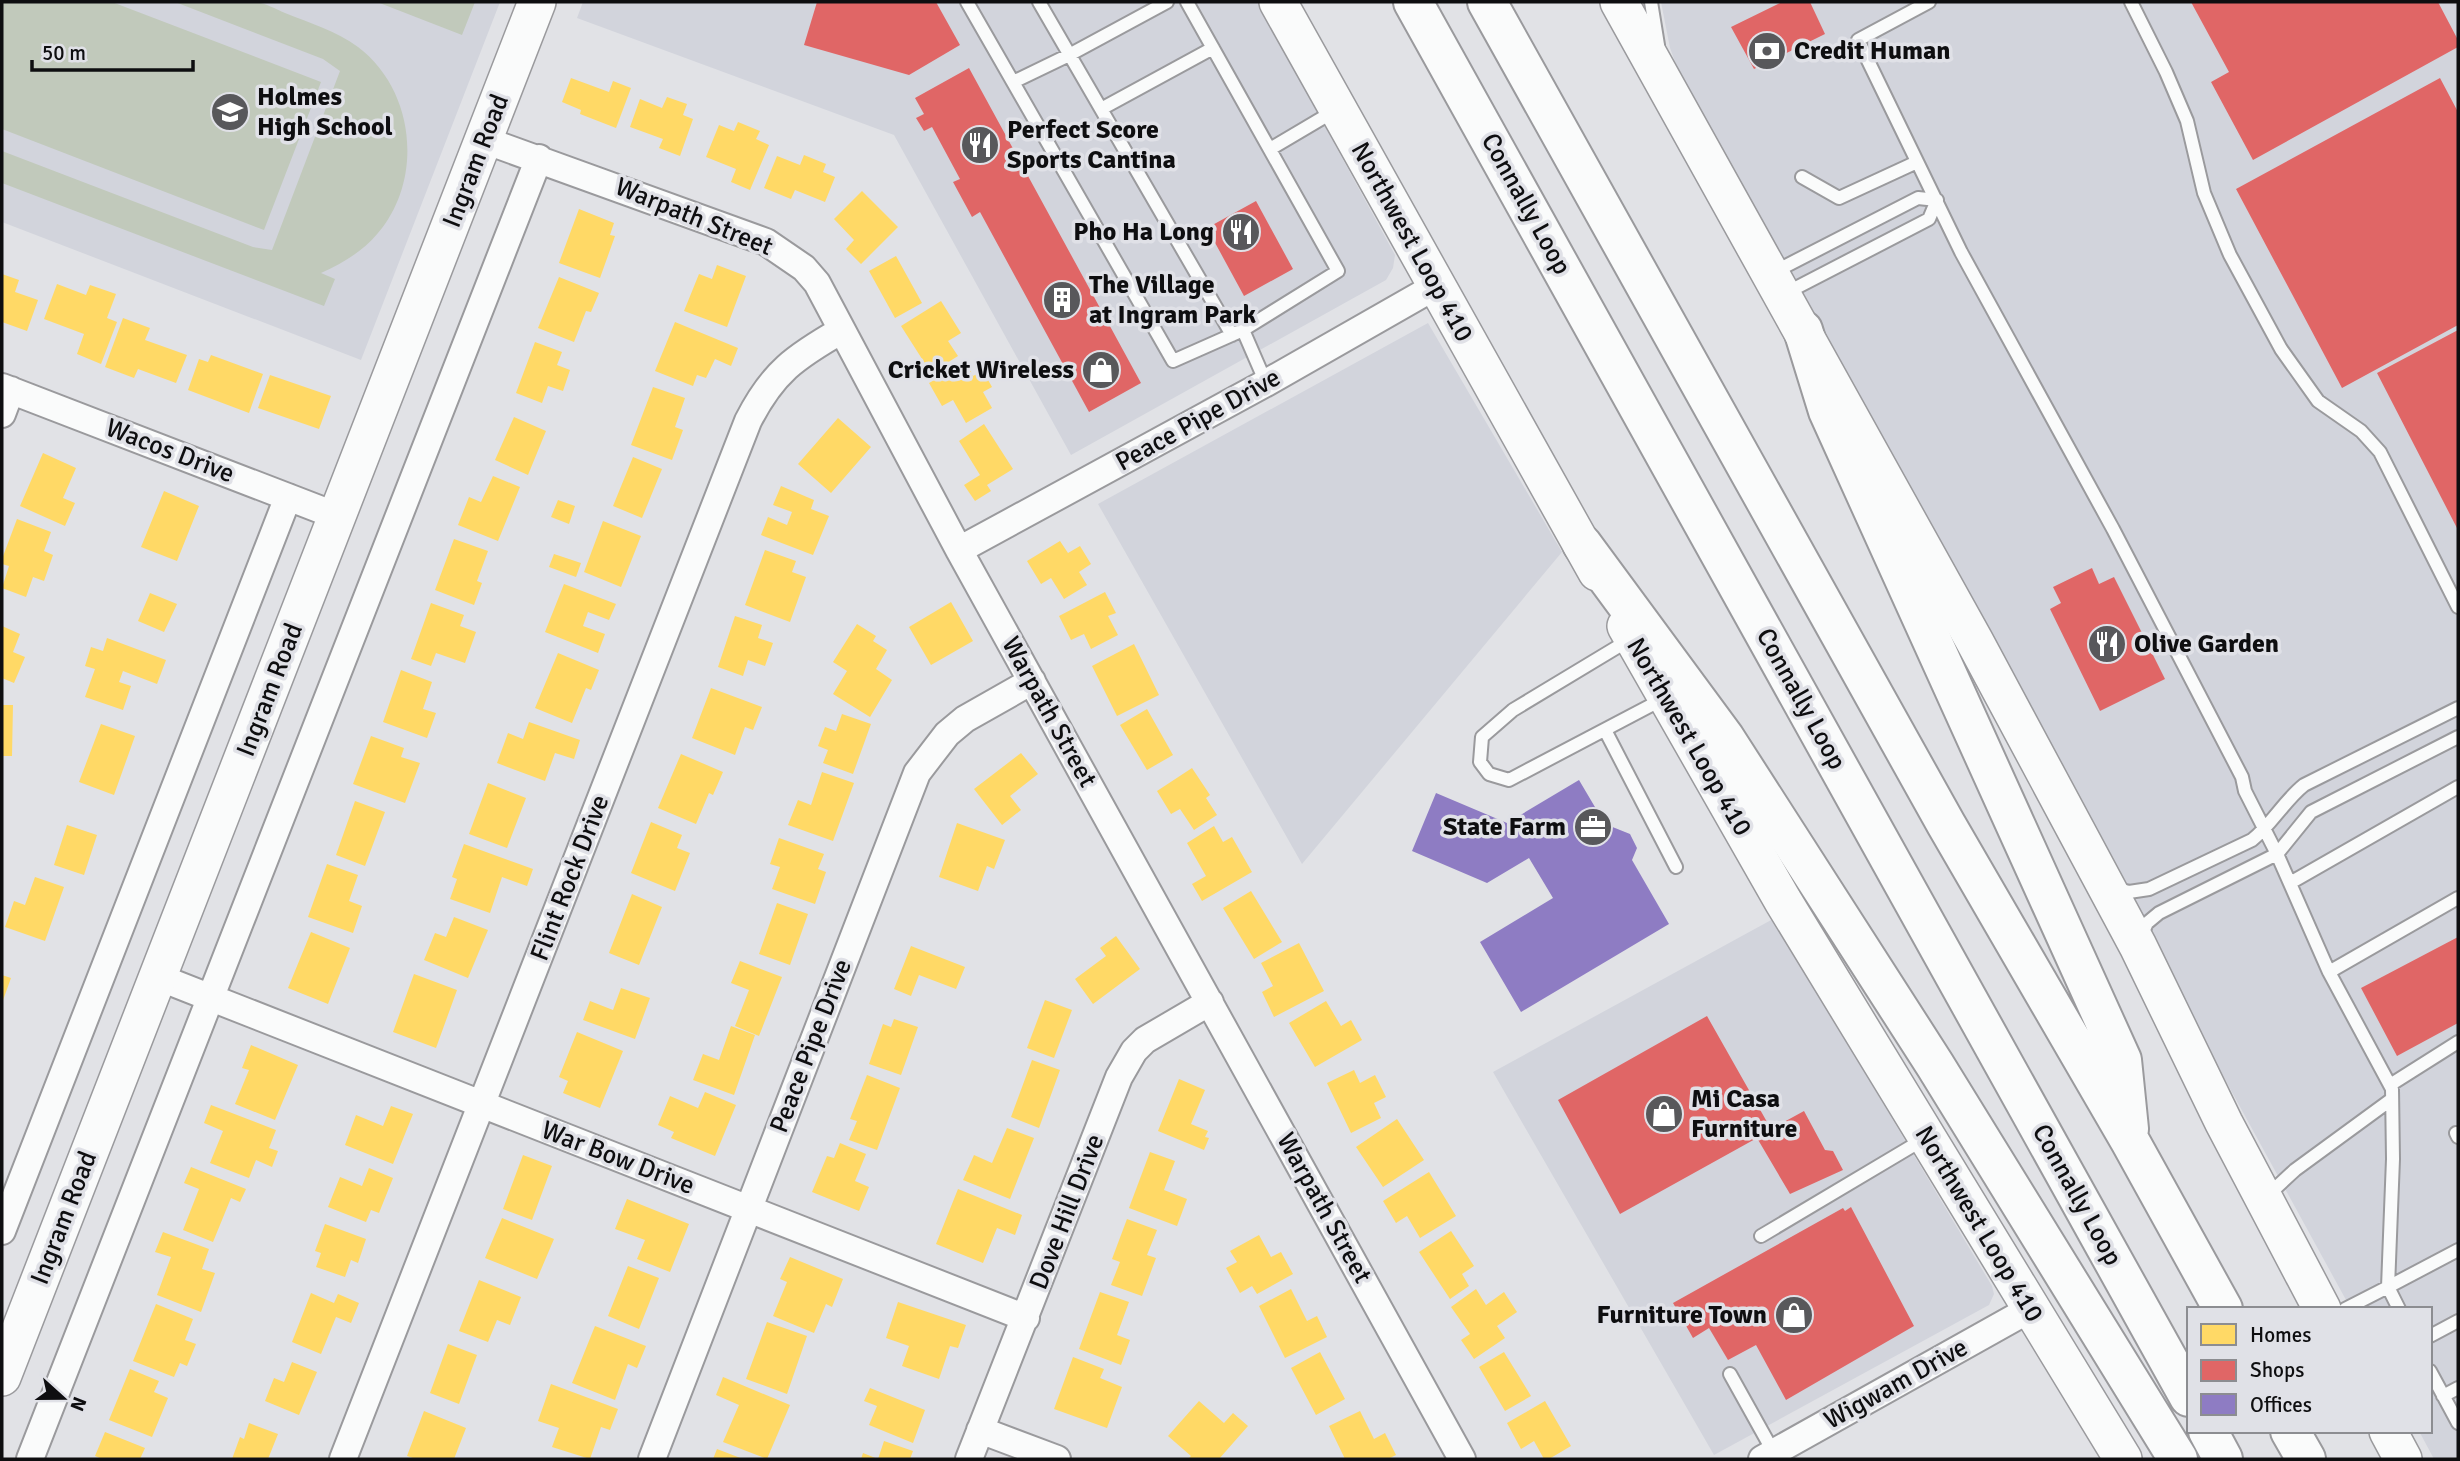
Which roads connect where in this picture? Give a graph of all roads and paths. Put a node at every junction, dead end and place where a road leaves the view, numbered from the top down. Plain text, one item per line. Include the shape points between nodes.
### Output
1 (537, 2) edge
2 (967, 2) edge
3 (1040, 2) edge
4 (1167, 2) edge
5 (1187, 2) edge
6 (1278, 2) edge
7 (1413, 2) edge
8 (1487, 2) edge
9 (1619, 2) edge
10 (1651, 2) edge
11 (1930, 2) edge
12 (2131, 2) edge
13 (1213, 48) junction
14 (1069, 55) junction
15 (1013, 82) junction
16 (1676, 102) junction
17 (1101, 109) junction
18 (1338, 110) junction
19 (484, 140) junction
20 (1270, 149) junction
21 (539, 158) junction
22 (1917, 162) junction
23 (1802, 177) dead end
24 (1937, 200) junction
25 (1777, 284) junction
26 (1436, 286) junction
27 (842, 330) junction
28 (1803, 330) junction
29 (1238, 332) junction
30 (1266, 383) junction
31 (5, 397) edge
32 (288, 497) junction
33 (337, 516) junction
34 (1582, 544) junction
35 (959, 550) junction
36 (2458, 607) edge
37 (1633, 638) junction
38 (1032, 681) junction
39 (1667, 698) junction
40 (2458, 708) edge
41 (1605, 730) junction
42 (2458, 737) edge
43 (2458, 786) edge
44 (2264, 830) junction
45 (2277, 855) junction
46 (1676, 867) dead end
47 (2290, 883) junction
48 (2105, 885) junction
49 (2458, 898) edge
50 (2138, 946) junction
51 (2329, 972) junction
52 (158, 977) junction
53 (211, 997) junction
54 (1210, 1002) junction
55 (2458, 1042) edge
56 (2390, 1085) junction
57 (2392, 1099) junction
58 (482, 1105) junction
59 (1927, 1137) junction
60 (2130, 1141) junction
61 (2264, 1198) junction
62 (749, 1209) junction
63 (2, 1231) edge
64 (1760, 1236) dead end
65 (2458, 1250) edge
66 (2388, 1287) junction
67 (2222, 1307) edge
68 (2321, 1307) edge
69 (2348, 1307) edge
70 (2398, 1307) edge
71 (2030, 1309) junction
72 (1026, 1318) junction
73 (2458, 1321) edge
74 (2432, 1335) edge
75 (1730, 1374) dead end
76 (2432, 1375) edge
77 (2, 1377) edge
78 (2458, 1388) edge
79 (2187, 1393) edge
80 (2443, 1396) junction
81 (2458, 1423) edge
82 (980, 1430) junction
83 (2209, 1433) edge
84 (2291, 1433) edge
85 (2389, 1433) edge
86 (1768, 1456) edge
87 (30, 1459) edge
88 (343, 1459) edge
89 (652, 1459) edge
90 (969, 1459) edge
91 (1057, 1459) edge
92 (1462, 1459) edge
93 (2123, 1459) edge
94 (2178, 1459) edge
95 (2223, 1459) edge
96 (2306, 1459) edge
97 (2403, 1459) edge

1 - 19 main road, Ingram Road
2 - 15 lane
3 - 14 lane
4 - 14 lane
5 - 13 lane
6 - 18 main road, Northwest Loop 410
7 - 79 highway, Connally Loop
8 - 60 highway via 1939,812
9 - 16 main road
10 - 16 lane via 1661,57
11 - 22 lane via 1858,40
12 - 36 lane via 2187,121 2204,193 2230,256 2281,349 2318,401 2361,431 2381,452
13 - 17 lane
13 - 20 lane
14 - 15 lane
14 - 17 lane
15 - 29 lane via 1173,360
16 - 25 main road
17 - 29 lane
18 - 20 lane
18 - 26 main road, Northwest Loop 410
19 - 21 street, Warpath Street
19 - 33 main road, Ingram Road
20 - 29 lane via 1338,271
21 - 27 street, Warpath Street via 766,242 804,268 817,283
21 - 53 street
22 - 23 lane via 1839,198
22 - 24 lane
24 - 25 lane via 1919,198
24 - 25 lane via 1930,219
24 - 44 lane via 2113,528 2242,777
25 - 28 main road
26 - 30 street, Peace Pipe Drive
26 - 34 main road, Northwest Loop 410
27 - 35 street, Warpath Street
27 - 58 street, Flint Rock Drive via 782,370 748,421
28 - 48 main road
28 - 60 highway via 1828,411 2122,1060
29 - 30 lane
30 - 35 street, Peace Pipe Drive
31 - 32 street, Wacos Drive
32 - 33 street, Wacos Drive
32 - 63 street, Ingram Road
33 - 52 main road, Ingram Road
34 - 37 main road, Northwest Loop 410
34 - 94 highway via 1725,738 1935,1065
35 - 38 street, Warpath Street
37 - 39 main road, Northwest Loop 410
37 - 41 lane via 1513,710 1482,737 1480,762 1489,774 1509,780
38 - 54 street, Warpath Street
38 - 62 street, Peace Pipe Drive via 965,719 917,773
39 - 41 lane
39 - 59 main road, Northwest Loop 410 via 1783,901
40 - 44 lane via 2304,786 2289,797
41 - 46 lane
42 - 45 lane via 2311,812
43 - 47 lane
44 - 45 lane
44 - 48 lane via 2149,889 2129,892
45 - 47 lane
45 - 50 lane via 2159,913 2147,923
47 - 51 lane
48 - 50 main road
49 - 51 lane
50 - 61 main road
51 - 56 lane
52 - 53 street, War Bow Drive
52 - 77 main road, Ingram Road
53 - 58 street, War Bow Drive
53 - 87 street
54 - 72 street, Dove Hill Drive via 1157,1031 1134,1051
54 - 92 street, Warpath Street
55 - 56 lane
56 - 57 lane
57 - 61 lane
57 - 66 lane
58 - 62 street, War Bow Drive
58 - 88 street, Flint Rock Drive
59 - 64 lane
59 - 71 main road, Northwest Loop 410
60 - 67 highway
61 - 68 main road
62 - 72 street, War Bow Drive
62 - 89 street, Peace Pipe Drive
65 - 66 lane
66 - 69 lane
66 - 70 lane
71 - 86 street, Wigwam Drive
71 - 93 main road, Northwest Loop 410
72 - 82 street, Dove Hill Drive
73 - 74 lane
75 - 86 lane
76 - 80 lane
78 - 80 lane
80 - 81 lane
82 - 90 street, Dove Hill Drive
82 - 91 street
83 - 95 highway
84 - 96 highway
85 - 97 main road

